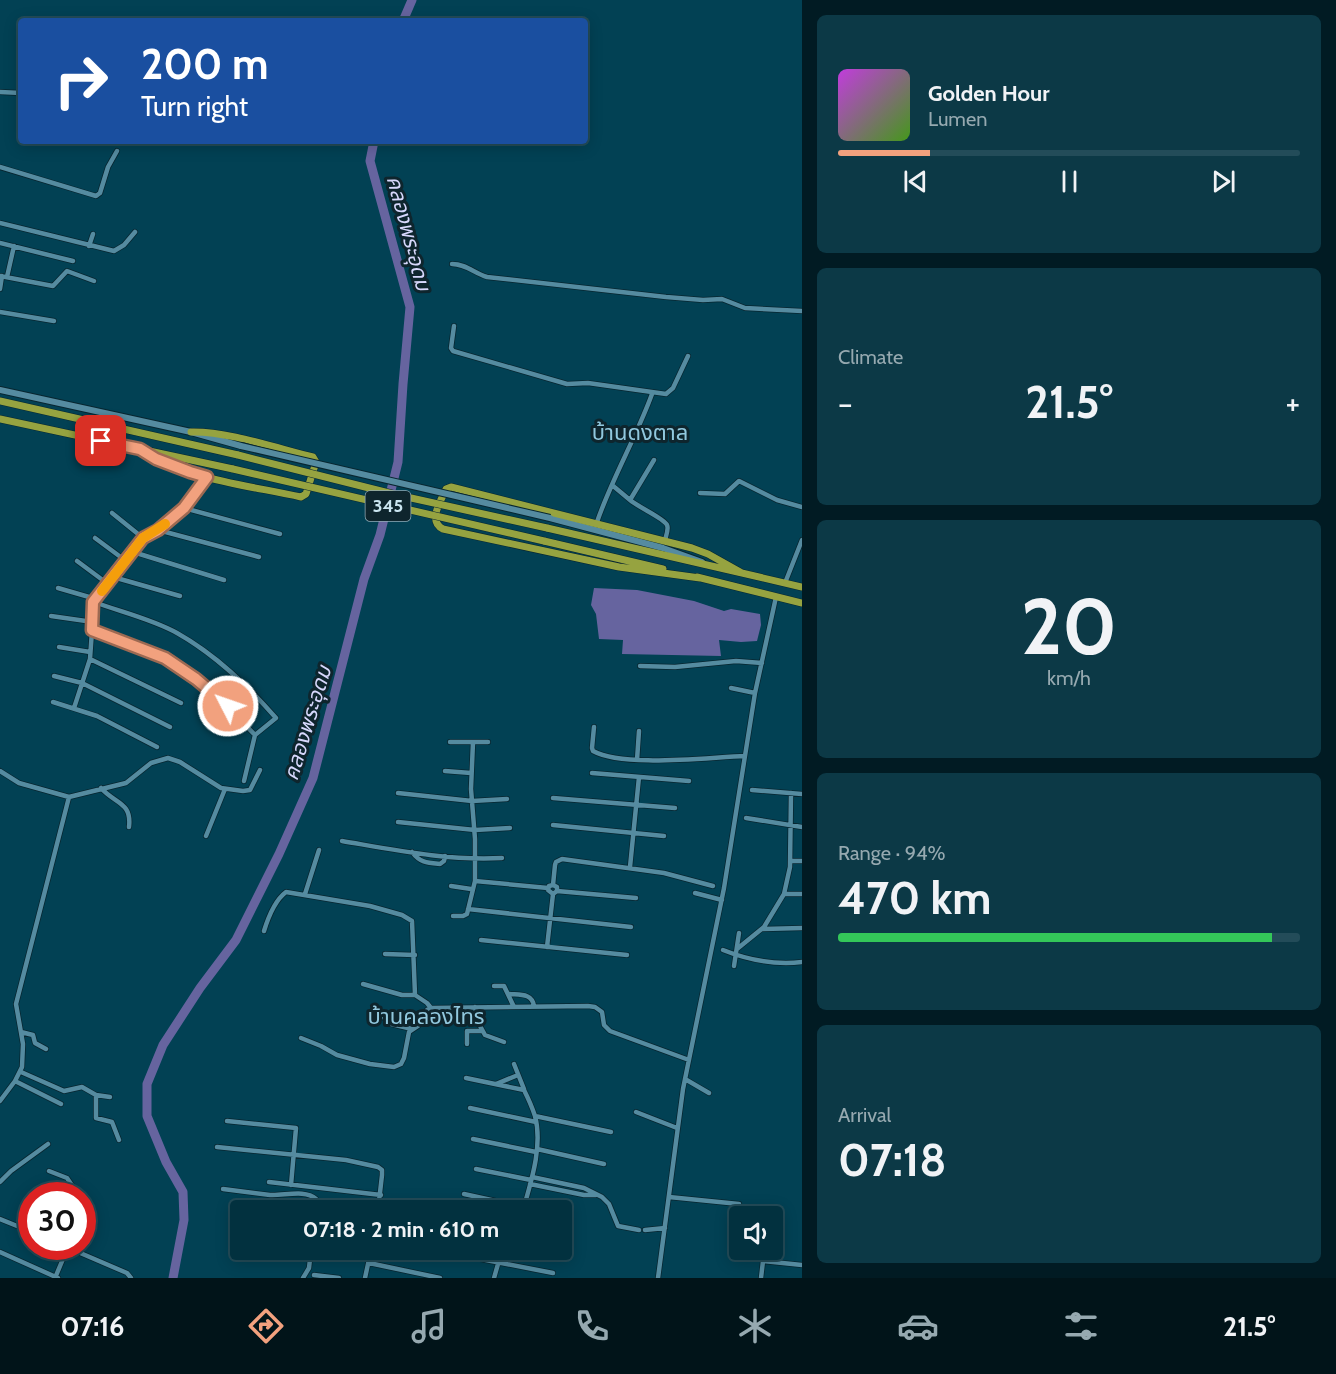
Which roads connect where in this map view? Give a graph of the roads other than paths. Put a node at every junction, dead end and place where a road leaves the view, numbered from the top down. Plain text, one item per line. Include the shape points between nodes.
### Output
1 (0, 92) edge
2 (18, 93) edge
3 (117, 151) dead end
4 (0, 167) edge
5 (0, 223) edge
6 (135, 232) dead end
7 (93, 234) dead end
8 (0, 243) edge
9 (14, 246) junction
10 (89, 246) junction
11 (73, 261) dead end
12 (452, 264) dead end
13 (3, 276) edge
14 (94, 281) dead end
15 (0, 289) edge
16 (802, 311) edge
17 (0, 312) edge
18 (54, 321) dead end
19 (454, 326) dead end
20 (688, 356) dead end
21 (0, 390) edge
22 (652, 394) junction
23 (0, 401) edge
24 (2, 420) edge
25 (190, 432) junction
26 (140, 449) junction
27 (654, 460) dead end
28 (207, 477) junction
29 (612, 485) junction
30 (700, 493) dead end
31 (630, 500) junction
32 (802, 507) edge
33 (184, 508) junction
34 (111, 513) dead end
35 (597, 522) junction
36 (158, 530) junction
37 (280, 534) dead end
38 (94, 538) dead end
39 (143, 538) junction
40 (665, 540) junction
41 (802, 540) edge
42 (133, 552) junction
43 (259, 557) dead end
44 (77, 561) dead end
45 (126, 561) junction
46 (713, 566) junction
47 (742, 573) junction
48 (113, 577) junction
49 (700, 578) junction
50 (224, 580) dead end
51 (784, 583) junction
52 (108, 584) junction
53 (802, 587) edge
54 (58, 588) dead end
55 (180, 596) dead end
56 (776, 597) junction
57 (95, 601) junction
58 (802, 603) edge
59 (51, 616) dead end
60 (93, 622) junction
61 (92, 630) junction
62 (59, 647) dead end
63 (90, 652) junction
64 (90, 659) junction
65 (762, 663) junction
66 (640, 666) dead end
67 (54, 676) dead end
68 (82, 683) junction
69 (731, 688) dead end
70 (755, 693) junction
71 (53, 702) dead end
72 (181, 703) dead end
73 (74, 708) junction
74 (170, 727) dead end
75 (594, 727) dead end
76 (639, 732) dead end
77 (255, 735) junction
78 (450, 742) dead end
79 (473, 742) junction
80 (488, 742) dead end
81 (157, 747) dead end
82 (745, 756) junction
83 (637, 760) junction
84 (260, 770) dead end
85 (0, 771) edge
86 (445, 771) dead end
87 (471, 773) junction
88 (592, 773) dead end
89 (639, 777) junction
90 (244, 781) dead end
91 (689, 781) dead end
92 (101, 788) junction
93 (225, 789) junction
94 (752, 790) dead end
95 (398, 793) dead end
96 (791, 793) junction
97 (802, 794) edge
98 (69, 797) junction
99 (554, 798) dead end
100 (507, 799) dead end
101 (471, 801) junction
102 (636, 805) junction
103 (675, 808) dead end
104 (746, 818) dead end
105 (398, 822) dead end
106 (553, 825) dead end
107 (790, 826) junction
108 (129, 827) dead end
109 (802, 827) edge
110 (510, 828) dead end
111 (475, 830) junction
112 (633, 833) junction
113 (206, 836) dead end
114 (664, 836) dead end
115 (342, 841) dead end
116 (319, 850) dead end
117 (502, 858) dead end
118 (476, 859) junction
119 (790, 861) junction
120 (802, 861) edge
121 (630, 867) junction
122 (475, 881) junction
123 (451, 886) dead end
124 (551, 886) junction
125 (724, 888) junction
126 (471, 889) junction
127 (555, 892) junction
128 (694, 893) dead end
129 (305, 894) junction
130 (784, 894) junction
131 (802, 894) edge
132 (636, 898) dead end
133 (722, 900) junction
134 (468, 909) junction
135 (453, 916) dead end
136 (550, 918) junction
137 (631, 927) dead end
138 (802, 928) edge
139 (762, 929) junction
140 (264, 932) dead end
141 (739, 933) dead end
142 (481, 940) dead end
143 (548, 947) junction
144 (723, 950) dead end
145 (736, 952) junction
146 (385, 954) dead end
147 (415, 955) junction
148 (627, 955) dead end
149 (802, 962) edge
150 (734, 966) dead end
151 (363, 984) dead end
152 (494, 986) dead end
153 (509, 994) junction
154 (415, 995) junction
155 (534, 1006) junction
156 (459, 1007) junction
157 (475, 1007) junction
158 (514, 1007) junction
159 (431, 1008) junction
160 (441, 1008) junction
161 (383, 1015) dead end
162 (412, 1029) junction
163 (481, 1031) junction
164 (21, 1032) junction
165 (301, 1038) dead end
166 (504, 1042) dead end
167 (467, 1044) dead end
168 (46, 1049) dead end
169 (689, 1060) junction
170 (514, 1064) dead end
171 (21, 1072) junction
172 (518, 1075) junction
173 (466, 1078) dead end
174 (685, 1079) junction
175 (15, 1081) junction
176 (496, 1084) junction
177 (524, 1090) junction
178 (709, 1093) dead end
179 (96, 1095) junction
180 (110, 1097) dead end
181 (0, 1101) edge
182 (61, 1104) dead end
183 (470, 1108) dead end
184 (636, 1112) dead end
185 (535, 1119) junction
186 (227, 1121) dead end
187 (677, 1128) junction
188 (611, 1132) dead end
189 (473, 1139) dead end
190 (119, 1140) dead end
191 (48, 1144) dead end
192 (217, 1147) dead end
193 (536, 1151) junction
194 (294, 1155) junction
195 (604, 1164) dead end
196 (476, 1169) dead end
197 (49, 1171) dead end
198 (531, 1180) junction
199 (0, 1182) edge
200 (70, 1182) edge
201 (269, 1182) dead end
202 (291, 1185) junction
203 (569, 1185) junction
204 (223, 1189) dead end
205 (568, 1191) junction
206 (464, 1194) dead end
207 (381, 1195) junction
208 (596, 1195) junction
209 (669, 1197) junction
210 (316, 1200) edge
211 (380, 1200) edge
212 (486, 1200) edge
213 (526, 1200) edge
214 (739, 1204) dead end
215 (0, 1219) edge
216 (18, 1226) edge
217 (665, 1228) junction
218 (0, 1252) edge
219 (62, 1260) edge
220 (96, 1260) edge
221 (310, 1260) edge
222 (370, 1260) edge
223 (487, 1260) edge
224 (763, 1261) joint
225 (498, 1262) junction
226 (369, 1263) junction
227 (802, 1265) edge
228 (119, 1270) junction
229 (553, 1273) dead end
230 (315, 1275) dead end
231 (56, 1278) edge
232 (117, 1278) edge
233 (130, 1278) edge
234 (303, 1278) edge
235 (339, 1278) edge
236 (365, 1278) edge
237 (440, 1278) edge
238 (494, 1278) edge
239 (658, 1278) edge
240 (761, 1278) edge

1 - 2 street
3 - 4 street via 96,196
5 - 10 street
6 - 10 street via 114,251
7 - 10 street
8 - 9 street
9 - 11 street
9 - 13 street
12 - 16 street via 488,277 666,297 722,299 745,308
13 - 14 street via 53,286 67,271
13 - 15 street
17 - 18 street
19 - 22 street via 453,351 567,384 588,383
20 - 22 street via 669,393
21 - 25 main road, 345
22 - 29 street
23 - 46 main road, 345, bridge
24 - 26 main road, 345
25 - 28 main road via 229,436 316,459 306,494 300,497
25 - 46 main road, 345, bridge via 550,518 663,548
26 - 28 main road via 156,459
26 - 49 main road, 345, bridge
27 - 31 street
28 - 33 street
29 - 31 street
29 - 35 street
30 - 32 street via 725,494 739,481 777,500
31 - 40 street via 665,522
33 - 36 street
33 - 37 street
34 - 39 street
35 - 40 main road
35 - 49 main road via 451,487 446,489 434,519 442,529 600,563
36 - 39 street
36 - 43 street
38 - 45 street
39 - 42 street
40 - 47 main road via 708,554
41 - 51 street
42 - 45 street
42 - 50 street
44 - 52 street
45 - 48 street
46 - 47 main road, 345
47 - 51 main road, 345
48 - 52 street
48 - 55 street
49 - 56 main road, 345
51 - 53 main road, 345
52 - 57 street
54 - 57 street
56 - 58 main road, 345
56 - 65 street
57 - 60 street
57 - 77 street via 177,633 218,660 276,718
59 - 60 street
60 - 61 street
61 - 63 street
61 - 77 street via 165,658 228,706
62 - 63 street
63 - 64 street
64 - 68 street
64 - 72 street
65 - 66 street
65 - 70 street
67 - 68 street
68 - 73 street
68 - 74 street
69 - 70 street
70 - 82 street
71 - 73 street
73 - 81 street
75 - 83 street via 594,751
76 - 83 street
77 - 90 street
78 - 79 street
79 - 80 street
79 - 87 street
82 - 83 street
82 - 125 street
84 - 93 street via 250,790
85 - 98 street via 19,783
86 - 87 street
87 - 101 street
88 - 89 street
89 - 91 street
89 - 102 street
92 - 93 street via 126,783 151,763 168,758
92 - 98 street
92 - 108 street via 127,808
93 - 113 street
94 - 96 street
95 - 101 street
96 - 97 street
96 - 107 street
98 - 164 street via 17,996
99 - 102 street
100 - 101 street
101 - 111 street
102 - 103 street
102 - 112 street
104 - 107 street
105 - 111 street
106 - 112 street
107 - 109 street
107 - 119 street
110 - 111 street
111 - 118 street
112 - 114 street
112 - 121 street
115 - 118 street
116 - 129 street
117 - 118 street
118 - 122 street
119 - 120 street
119 - 130 street
121 - 124 street via 562,859 556,862
121 - 125 street
122 - 124 street
122 - 126 street
123 - 126 street
124 - 127 street via 557,887
125 - 133 street
126 - 134 street
127 - 132 street
127 - 136 street
128 - 133 street
129 - 140 street via 282,895
129 - 147 street via 370,906 408,918 413,923
130 - 131 street
130 - 139 street
133 - 169 street
134 - 135 street via 465,915
134 - 136 street
136 - 137 street
136 - 143 street
138 - 139 street
139 - 145 street
141 - 145 street
142 - 143 street
143 - 148 street
144 - 145 street
145 - 149 street via 782,965
145 - 150 street
146 - 147 street
147 - 154 street
151 - 154 street
152 - 153 street via 504,986
153 - 155 street via 529,997
153 - 158 street
154 - 159 street
155 - 158 street
155 - 169 street via 595,1007 602,1012 608,1030
156 - 157 street
156 - 160 street
156 - 160 street via 458,1015 449,1017
157 - 158 street
157 - 163 street
159 - 160 street
159 - 162 street
161 - 162 street via 387,1023
162 - 165 street via 407,1034 402,1061 394,1067 337,1055
163 - 166 street via 488,1038
163 - 167 street via 467,1031
164 - 168 street via 33,1035 35,1043
164 - 171 street
169 - 174 street
170 - 172 street
171 - 175 street
171 - 179 street via 64,1091 80,1087
172 - 176 street
172 - 177 street
173 - 176 street
174 - 178 street
174 - 187 street
175 - 181 street
175 - 182 street
176 - 177 street
177 - 185 street
179 - 180 street
179 - 190 street via 96,1118 112,1122
183 - 185 street
184 - 187 street
185 - 188 street
185 - 193 street
186 - 194 street via 297,1128
187 - 209 street
189 - 193 street
191 - 199 street
192 - 194 street
193 - 195 street
193 - 198 street
194 - 202 street
194 - 207 street via 378,1167 382,1170
196 - 198 street
197 - 200 street
198 - 203 street
198 - 205 street
198 - 213 street
201 - 202 street
202 - 207 street
203 - 205 street
203 - 208 street
204 - 210 street via 313,1196
205 - 208 street
206 - 212 street
207 - 211 street
208 - 217 street via 606,1200 618,1226
209 - 214 street
209 - 217 street
215 - 216 street
217 - 239 street
218 - 231 street
219 - 231 street
220 - 228 street
221 - 234 street
222 - 226 street
223 - 225 street
224 - 227 street
224 - 240 street
225 - 229 street
225 - 238 street
226 - 236 street
226 - 237 street
228 - 232 street
228 - 233 street
230 - 235 street

